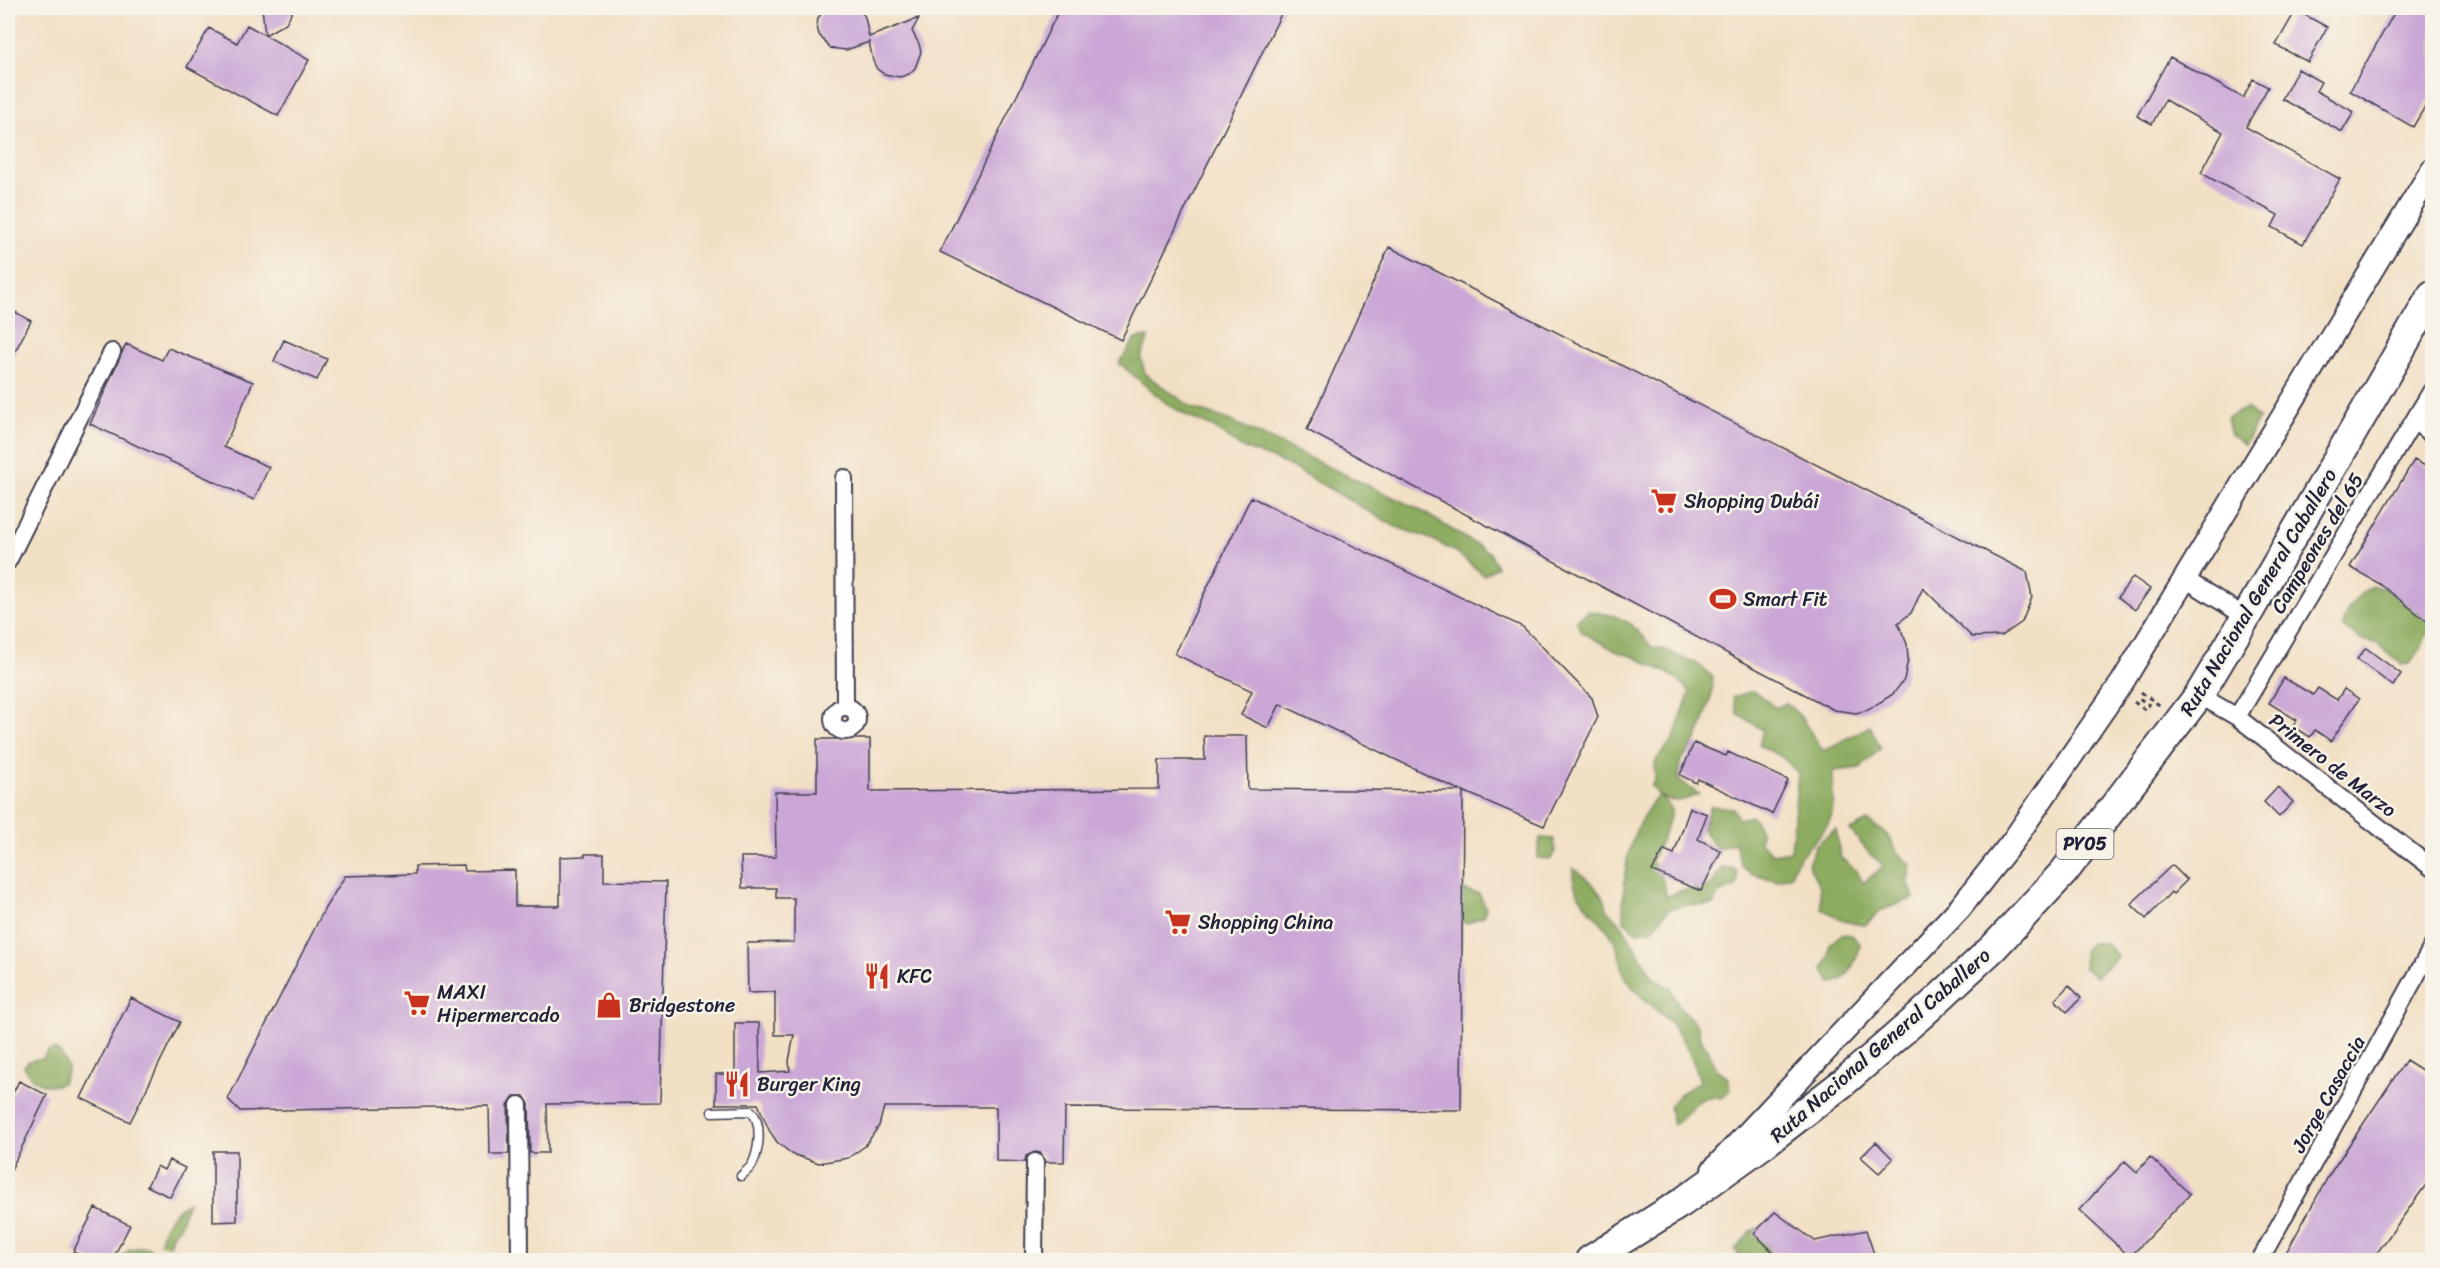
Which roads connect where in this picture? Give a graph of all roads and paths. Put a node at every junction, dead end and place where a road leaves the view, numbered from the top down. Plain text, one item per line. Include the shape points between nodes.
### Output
1 (2433, 170) edge
2 (2433, 296) edge
3 (112, 352) dead end
4 (2433, 390) edge
5 (2414, 421) junction
6 (2433, 435) edge
7 (844, 478) dead end
8 (8, 561) edge
9 (2185, 579) junction
10 (2247, 617) junction
11 (2124, 681) junction
12 (2199, 695) junction
13 (2237, 717) junction
14 (2180, 720) junction
15 (845, 735) dead end
16 (2433, 868) edge
17 (2433, 947) edge
18 (519, 1105) dead end
19 (712, 1112) dead end
20 (1035, 1162) dead end
21 (741, 1176) dead end
22 (1682, 1203) junction
23 (520, 1260) edge
24 (1034, 1260) edge
25 (1590, 1260) edge
26 (2260, 1260) edge

1 - 9 street
2 - 10 highway, Ruta Nacional General Caballero / PY05
3 - 8 street
4 - 5 street, Campeones del 65
5 - 6 street
5 - 13 street, Campeones del 65
7 - 15 street via 845,707 855,712 856,721
9 - 10 street
9 - 11 street
10 - 12 highway, Ruta Nacional General Caballero / PY05
11 - 14 path via 2132,687 2125,696 2145,710 2149,705 2133,694 2136,689
11 - 22 street via 2013,841 1960,908
12 - 13 street, Primero de Marzo
12 - 14 highway, Ruta Nacional General Caballero / PY05
13 - 16 street, Primero de Marzo
14 - 22 highway, Ruta Nacional General Caballero / PY05 via 2064,872 1994,947 1844,1082
17 - 26 street, Jorge Casaccia
18 - 23 street
19 - 21 lane via 751,1112 756,1117 756,1152 751,1166
20 - 24 street
22 - 25 highway, Ruta Nacional General Caballero / PY05

